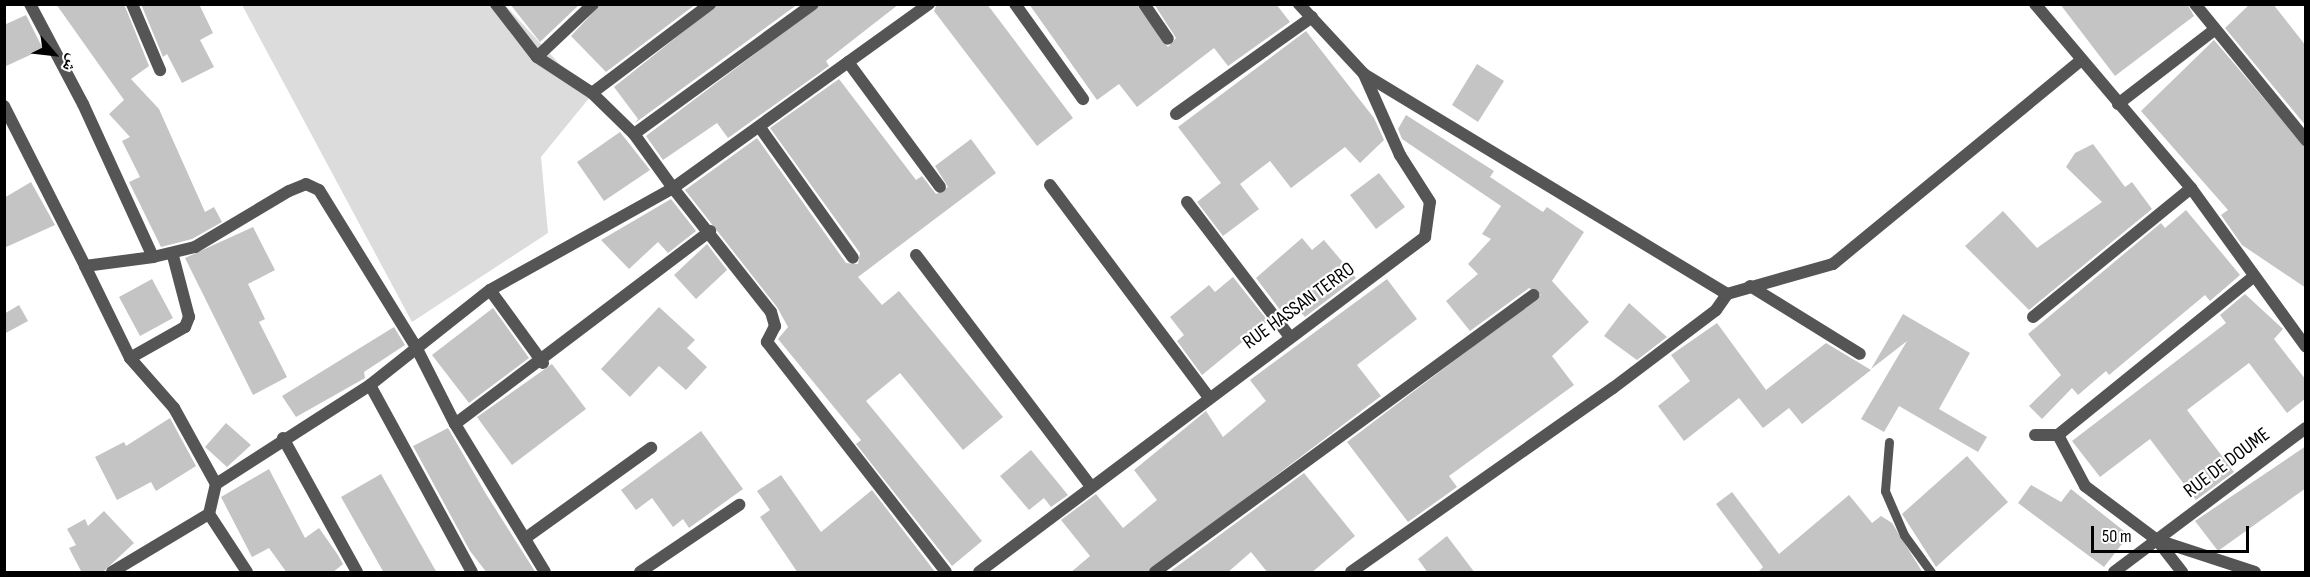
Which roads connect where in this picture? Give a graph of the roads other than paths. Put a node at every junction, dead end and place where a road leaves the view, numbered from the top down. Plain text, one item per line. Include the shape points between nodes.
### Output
1 (30, 4) edge
2 (132, 4) edge
3 (495, 4) edge
4 (593, 4) edge
5 (710, 4) edge
6 (813, 4) edge
7 (1015, 4) edge
8 (1144, 4) edge
9 (1299, 4) edge
10 (2035, 4) edge
11 (2195, 4) edge
12 (927, 5) edge
13 (1312, 17) junction
14 (2214, 30) junction
15 (1168, 39) dead end
16 (537, 57) junction
17 (2080, 61) junction
18 (848, 62) junction
19 (160, 70) dead end
20 (1364, 74) junction
21 (592, 93) junction
22 (1083, 99) dead end
23 (2118, 104) junction
24 (4, 105) edge
25 (1176, 114) dead end
26 (761, 129) junction
27 (634, 134) junction
28 (2306, 140) edge
29 (1050, 185) dead end
30 (940, 187) dead end
31 (673, 188) junction
32 (2191, 188) junction
33 (1187, 202) dead end
34 (710, 231) junction
35 (916, 255) dead end
36 (173, 256) junction
37 (153, 257) junction
38 (853, 258) dead end
39 (85, 266) junction
40 (2254, 276) junction
41 (1750, 286) junction
42 (490, 290) junction
43 (1727, 294) junction
44 (1533, 295) dead end
45 (2033, 317) dead end
46 (1290, 337) junction
47 (416, 346) junction
48 (2306, 347) edge
49 (1860, 354) dead end
50 (130, 358) junction
51 (543, 363) junction
52 (370, 385) junction
53 (1208, 396) junction
54 (455, 424) junction
55 (2306, 428) edge
56 (2035, 435) dead end
57 (2058, 435) junction
58 (283, 438) junction
59 (1889, 442) dead end
60 (651, 448) dead end
61 (216, 484) junction
62 (1091, 486) junction
63 (739, 505) dead end
64 (209, 514) junction
65 (527, 537) junction
66 (2157, 540) junction
67 (112, 573) edge
68 (247, 573) edge
69 (357, 573) edge
70 (472, 573) edge
71 (545, 573) edge
72 (640, 573) edge
73 (946, 573) edge
74 (978, 573) edge
75 (1155, 573) edge
76 (1351, 573) edge
77 (1931, 573) edge
78 (2114, 573) edge
79 (2182, 573) edge
80 (2255, 573) edge

1 - 37 street via 83,104
2 - 19 street
3 - 16 street
4 - 16 street
5 - 21 street
6 - 27 street
7 - 22 street
8 - 15 street
9 - 13 street, RUE HASSAN TERRO
10 - 17 street
11 - 14 street
12 - 18 street
13 - 20 street, RUE HASSAN TERRO
13 - 25 street
14 - 23 street
14 - 28 street
16 - 21 street
17 - 23 street
17 - 41 street via 1833,264
18 - 26 street
18 - 30 street
20 - 43 street
20 - 46 street, RUE HASSAN TERRO via 1400,155 1430,202 1425,237
21 - 27 street
23 - 32 street
24 - 39 street
26 - 31 street
26 - 38 street
27 - 31 street
29 - 53 street
31 - 34 street
31 - 42 street
32 - 40 street
32 - 45 street
33 - 46 street
34 - 51 street
34 - 73 street via 771,312 774,326 767,342
35 - 62 street
36 - 37 street
36 - 47 street via 290,191 311,185
36 - 50 street via 189,317 185,327
37 - 39 street
39 - 50 street
40 - 48 street
40 - 57 street
41 - 43 street
41 - 49 street
42 - 47 street
42 - 51 street
43 - 76 street via 1716,310 1613,388
44 - 75 street
46 - 53 street, RUE HASSAN TERRO
47 - 52 street
47 - 54 street
50 - 61 street via 174,408
51 - 54 street
52 - 58 street
52 - 70 street
53 - 62 street, RUE HASSAN TERRO
54 - 65 street
55 - 66 street, RUE DE DOUME
56 - 57 street
57 - 66 street via 2085,486
58 - 61 street
58 - 69 street
59 - 77 lane via 1885,491 1904,535
60 - 65 street
61 - 64 street
62 - 74 street, RUE HASSAN TERRO
63 - 72 street
64 - 67 street
64 - 68 street
65 - 71 street
66 - 78 street, RUE DE DOUME
66 - 79 street
66 - 80 street

